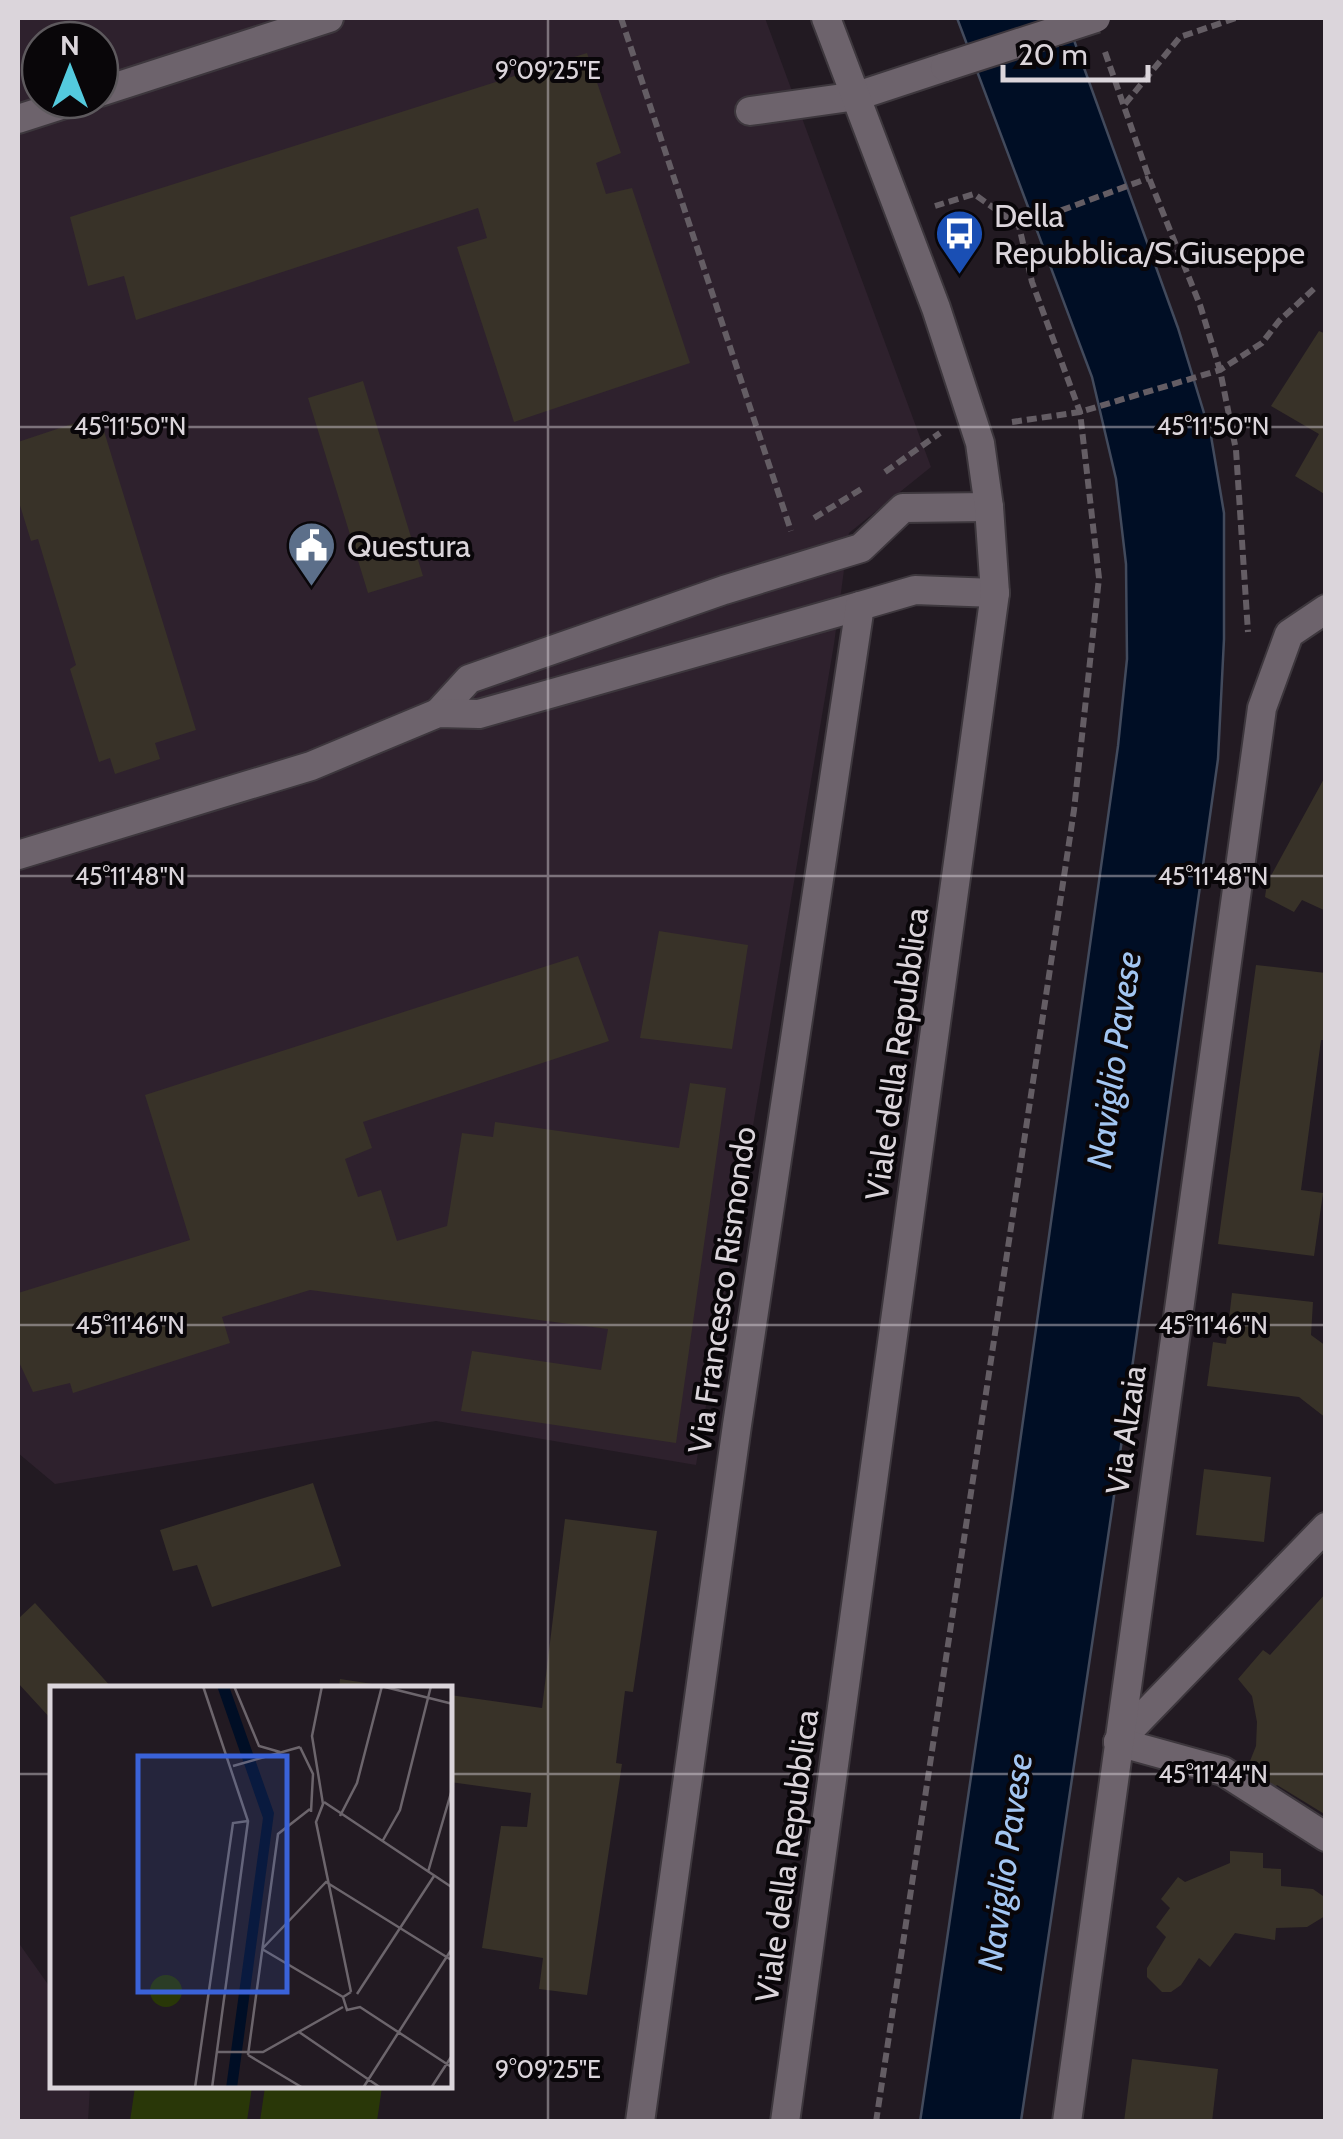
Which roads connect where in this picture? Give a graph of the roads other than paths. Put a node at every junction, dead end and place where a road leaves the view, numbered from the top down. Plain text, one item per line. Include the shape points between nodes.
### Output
1 (329, 18) edge
2 (826, 18) edge
3 (1098, 26) edge
4 (120, 86) edge
5 (857, 96) junction
6 (750, 111) dead end
7 (989, 507) junction
8 (995, 593) junction
9 (860, 606) junction
10 (1326, 609) edge
11 (438, 713) junction
12 (18, 855) edge
13 (1326, 1527) edge
14 (1118, 1742) junction
15 (1326, 1837) edge
16 (640, 2122) edge
17 (786, 2122) edge
18 (1067, 2122) edge

1 - 4 street
2 - 5 street, Viale della Repubblica
3 - 5 street, bridge
5 - 6 street
5 - 7 street, Viale della Repubblica via 975,428
7 - 8 street, Viale della Repubblica
7 - 11 street via 903,508 862,548 468,679
8 - 9 street via 915,590
8 - 17 street, Viale della Repubblica
9 - 11 street via 479,714
9 - 16 street, Via Francesco Rismondo
10 - 14 street, Via Alzaia via 1289,634 1262,708
11 - 12 street via 311,766
13 - 14 street
14 - 15 street via 1223,1771
14 - 18 street, Via Alzaia

